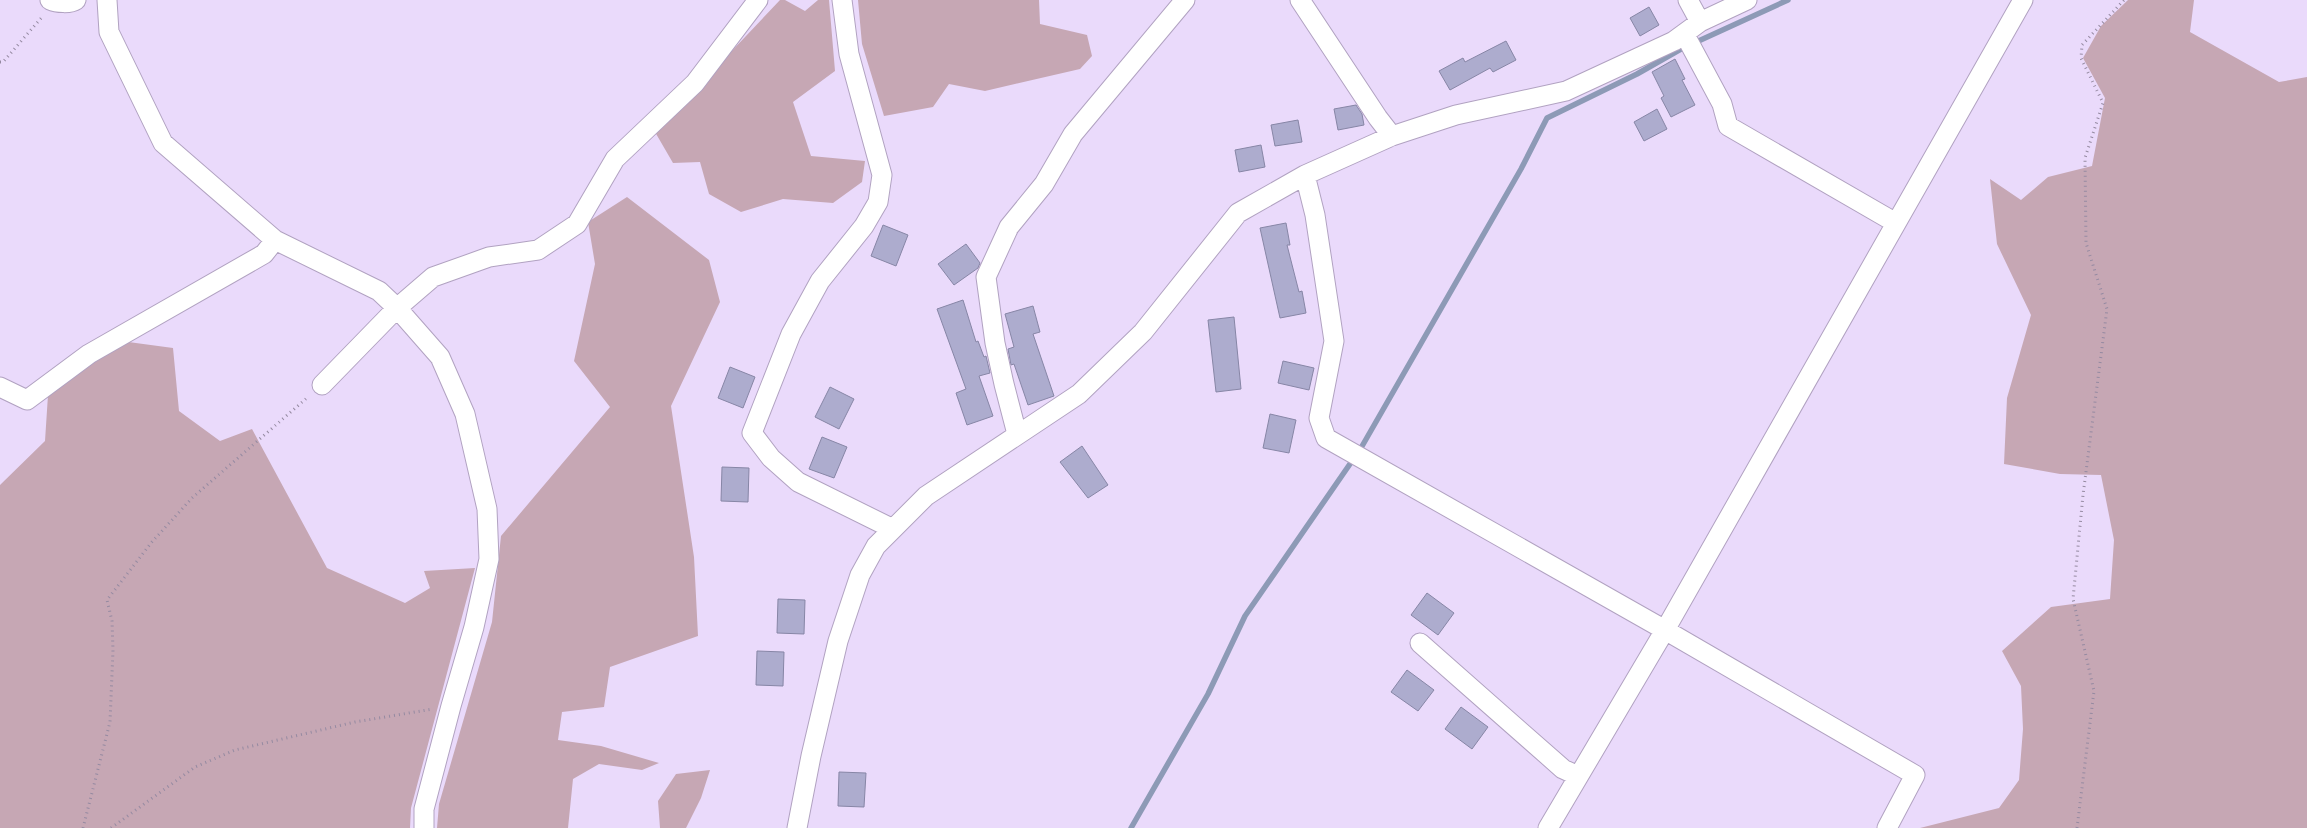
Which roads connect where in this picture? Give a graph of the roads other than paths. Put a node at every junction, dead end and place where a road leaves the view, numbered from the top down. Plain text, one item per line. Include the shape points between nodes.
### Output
1 (76, 0) edge
2 (108, 0) edge
3 (758, 0) edge
4 (842, 0) edge
5 (1185, 0) edge
6 (1300, 0) edge
7 (1688, 0) edge
8 (1747, 0) edge
9 (2023, 0) edge
10 (52, 1) edge
11 (1700, 22) junction
12 (1684, 34) junction
13 (1392, 136) junction
14 (1305, 175) junction
15 (1896, 223) junction
16 (275, 240) junction
17 (397, 308) junction
18 (322, 385) road end
19 (0, 387) edge
20 (1017, 434) junction
21 (892, 528) junction
22 (1665, 630) junction
23 (1420, 643) dead end
24 (1578, 776) junction
25 (424, 828) edge
26 (797, 828) edge
27 (1548, 828) edge
28 (1888, 828) edge

1 - 10 street
2 - 16 street via 109,32 163,143
3 - 17 street via 695,82 615,159 577,224 538,250 489,257 433,277
4 - 21 street via 849,54 882,175 878,202 864,226 820,281 791,334 752,434 771,458 798,482
5 - 20 street via 1073,134 1044,184 1009,227 986,277 995,343
6 - 13 street
7 - 11 street
8 - 11 street
9 - 15 street
11 - 12 street
12 - 13 street via 1627,65 1566,91 1456,115
12 - 15 street via 1722,104 1728,126
13 - 14 street
14 - 20 street via 1238,214 1143,332 1079,394
14 - 22 street via 1316,215 1334,341 1319,418 1326,438
15 - 22 street
16 - 17 street via 379,291
16 - 19 street via 264,254 89,354 27,400
17 - 18 street
17 - 25 street via 440,357 465,414 487,509 489,559 474,627 424,808
20 - 21 street via 926,496
21 - 26 street via 876,546 860,574 838,641
22 - 24 street
22 - 28 street via 1915,775
23 - 24 street via 1563,769
24 - 27 street

